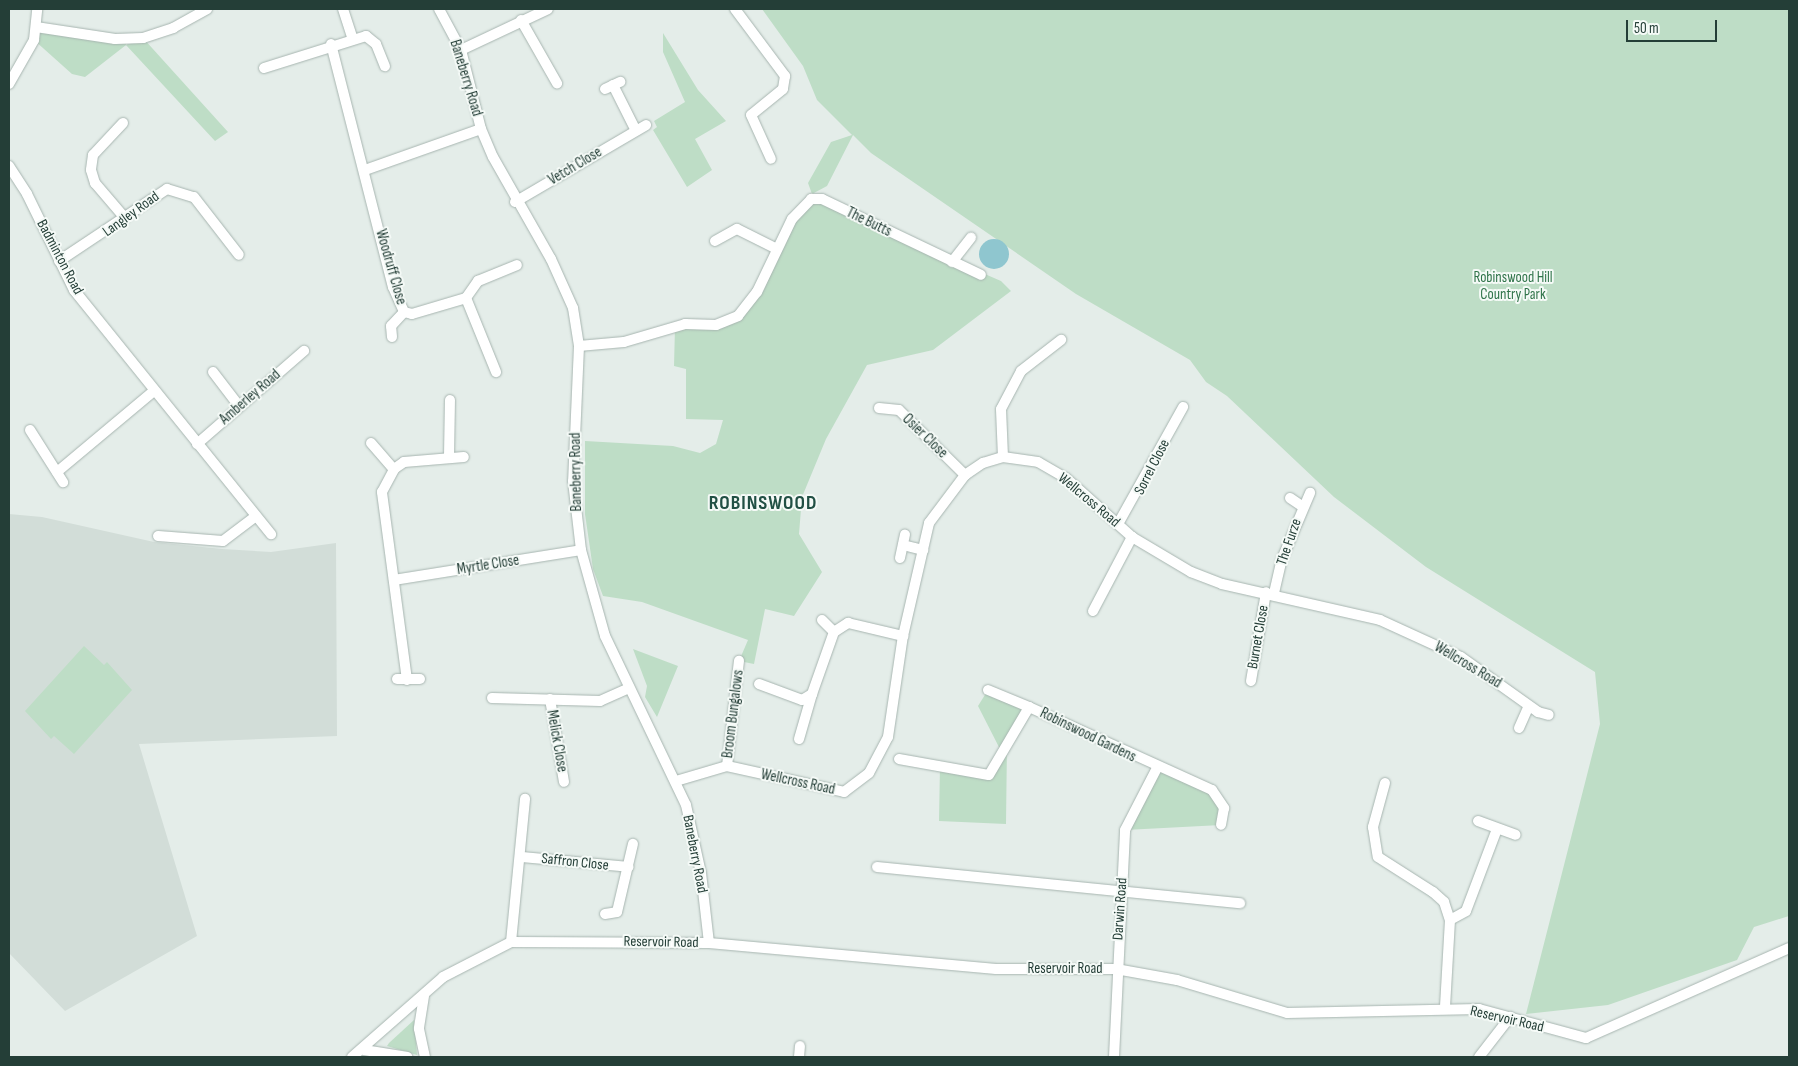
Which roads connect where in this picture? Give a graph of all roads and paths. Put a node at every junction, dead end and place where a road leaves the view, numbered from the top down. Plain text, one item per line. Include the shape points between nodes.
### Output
1 (38, 9) edge
2 (206, 9) edge
3 (344, 9) edge
4 (439, 9) edge
5 (548, 9) edge
6 (735, 9) edge
7 (522, 20) junction
8 (36, 27) junction
9 (352, 37) junction
10 (331, 44) junction
11 (461, 50) junction
12 (385, 66) dead end
13 (264, 68) dead end
14 (556, 83) dead end
15 (9, 84) edge
16 (613, 85) dead end
17 (123, 123) dead end
18 (646, 125) dead end
19 (481, 129) junction
20 (636, 131) junction
21 (771, 159) dead end
22 (9, 166) edge
23 (365, 170) junction
24 (515, 202) junction
25 (124, 218) junction
26 (971, 238) dead end
27 (715, 241) dead end
28 (775, 248) junction
29 (239, 255) dead end
30 (59, 261) junction
31 (952, 262) junction
32 (516, 265) dead end
33 (981, 275) dead end
34 (466, 298) junction
35 (404, 312) junction
36 (392, 337) dead end
37 (1061, 340) dead end
38 (579, 346) junction
39 (304, 351) dead end
40 (213, 372) dead end
41 (496, 372) dead end
42 (154, 391) junction
43 (450, 400) dead end
44 (239, 406) junction
45 (1183, 407) dead end
46 (879, 408) dead end
47 (30, 430) dead end
48 (371, 443) dead end
49 (197, 444) junction
50 (449, 456) junction
51 (1003, 457) junction
52 (464, 458) dead end
53 (394, 469) junction
54 (57, 472) junction
55 (965, 475) junction
56 (63, 482) dead end
57 (1310, 494) dead end
58 (1290, 498) dead end
59 (1302, 506) junction
60 (256, 516) junction
61 (1118, 524) junction
62 (271, 534) dead end
63 (905, 535) dead end
64 (158, 536) dead end
65 (1132, 537) junction
66 (903, 545) junction
67 (581, 550) junction
68 (923, 550) junction
69 (900, 558) dead end
70 (394, 580) junction
71 (1270, 593) junction
72 (1093, 611) dead end
73 (822, 620) dead end
74 (834, 632) junction
75 (904, 636) junction
76 (739, 661) dead end
77 (420, 678) dead end
78 (1251, 681) dead end
79 (759, 684) dead end
80 (629, 688) junction
81 (988, 690) dead end
82 (812, 694) junction
83 (492, 698) dead end
84 (550, 699) junction
85 (1529, 706) junction
86 (1029, 707) junction
87 (1549, 715) dead end
88 (1518, 728) dead end
89 (800, 739) dead end
90 (899, 759) dead end
91 (727, 766) junction
92 (1157, 768) junction
93 (676, 781) junction
94 (564, 782) dead end
95 (1385, 783) dead end
96 (525, 799) dead end
97 (1478, 821) dead end
98 (1221, 825) dead end
99 (1497, 829) junction
100 (1516, 836) dead end
101 (633, 844) dead end
102 (522, 857) junction
103 (629, 867) junction
104 (877, 867) dead end
105 (1122, 889) junction
106 (1240, 903) dead end
107 (605, 914) dead end
108 (1450, 920) junction
109 (511, 942) junction
110 (709, 943) junction
111 (1789, 948) edge
112 (1116, 969) junction
113 (425, 993) junction
114 (1445, 1008) junction
115 (1510, 1017) junction
116 (800, 1046) dead end
117 (364, 1050) junction
118 (352, 1057) edge
119 (407, 1057) edge
120 (425, 1057) edge
121 (799, 1057) edge
122 (1114, 1057) edge
123 (1479, 1057) edge

1 - 8 street
2 - 8 street via 174,28 143,38 115,39
3 - 9 street
4 - 11 street, Baneberry Road
5 - 7 street
6 - 21 street via 785,76 783,89 752,115
7 - 11 street
7 - 14 street
8 - 15 street via 19,72
9 - 10 street
9 - 12 street via 366,36 376,44
10 - 13 street
10 - 23 street, Woodruff Close
11 - 19 street, Baneberry Road
16 - 20 street
17 - 25 street via 93,155 91,170 95,183
18 - 20 street, Vetch Close
19 - 23 street
19 - 24 street, Baneberry Road
20 - 24 street, Vetch Close
22 - 30 street, Badminton Road
23 - 35 street, Woodruff Close via 394,287
24 - 38 street, Baneberry Road via 564,282
25 - 29 street, Langley Road via 153,194 167,189 182,192 194,197
25 - 30 street, Langley Road
26 - 31 street
27 - 28 street via 737,229
28 - 31 street, The Butts via 804,203 822,199
28 - 38 street, The Butts via 757,292 727,322 685,324 624,342
30 - 42 street, Badminton Road via 74,290
31 - 33 street, The Butts
32 - 34 street via 478,280
34 - 35 street, Woodruff Close via 412,314
34 - 41 street
35 - 36 street via 391,326
37 - 51 street via 1021,371 1001,409
38 - 67 street, Baneberry Road via 573,464
39 - 44 street, Amberley Road
40 - 44 street
42 - 49 street, Badminton Road
42 - 54 street
43 - 50 street
44 - 49 street, Amberley Road
45 - 61 street, Sorrel Close
46 - 55 street, Osier Close via 899,410
47 - 54 street
48 - 53 street
49 - 60 street, Badminton Road
50 - 52 street
50 - 53 street via 425,457
51 - 55 street, Wellcross Road via 982,463
51 - 61 street, Wellcross Road via 1038,462 1066,478
53 - 70 street via 382,492 382,506
54 - 56 street
55 - 68 street, Wellcross Road via 929,523
57 - 59 street, The Furze
58 - 59 street
59 - 71 street, The Furze
60 - 62 street, Badminton Road
60 - 64 street via 222,541
61 - 65 street, Wellcross Road
63 - 66 street
65 - 71 street, Wellcross Road via 1191,572 1222,584
65 - 72 street
66 - 68 street
66 - 69 street
67 - 70 street, Myrtle Close
67 - 80 street, Baneberry Road via 602,627
68 - 75 street, Wellcross Road
70 - 77 street via 402,679
71 - 78 street, Burnet Close
71 - 85 street, Wellcross Road via 1372,618 1418,636 1461,657
73 - 74 street
74 - 75 street via 848,623
74 - 82 street
75 - 91 street, Wellcross Road via 888,737 869,773 844,792
76 - 91 street, Broom Bungalows
79 - 82 street via 802,700
80 - 84 street, Melick Close via 600,701
80 - 93 street, Baneberry Road
81 - 86 street
82 - 89 street
83 - 84 street, Melick Close
84 - 94 street, Melick Close
85 - 87 street, Wellcross Road
85 - 88 street
86 - 90 street, Robinswood Gardens via 989,775
86 - 92 street, Robinswood Gardens
91 - 93 street, Wellcross Road
92 - 98 street, Robinswood Gardens via 1221,798
92 - 105 street, Darwin Road via 1125,830
93 - 110 street, Baneberry Road via 701,873
95 - 108 street via 1373,827 1378,857 1433,892 1444,902
96 - 102 street, Saffron Close
97 - 99 street
99 - 100 street
99 - 108 street via 1466,911
101 - 103 street, Saffron Close
102 - 103 street, Saffron Close
102 - 109 street, Saffron Close
103 - 107 street, Saffron Close via 617,912
104 - 105 street
105 - 106 street
105 - 112 street, Darwin Road
108 - 114 street
109 - 110 street, Reservoir Road
109 - 113 street, Reservoir Road via 450,971
110 - 112 street, Reservoir Road via 996,969
111 - 115 street, Reservoir Road via 1586,1038
112 - 114 street, Reservoir Road via 1177,980 1287,1013
112 - 122 street, Darwin Road
113 - 117 street, Reservoir Road
113 - 120 street via 419,1029
114 - 115 street, Reservoir Road
115 - 123 street
116 - 121 street
117 - 118 street, Reservoir Road
117 - 119 street

